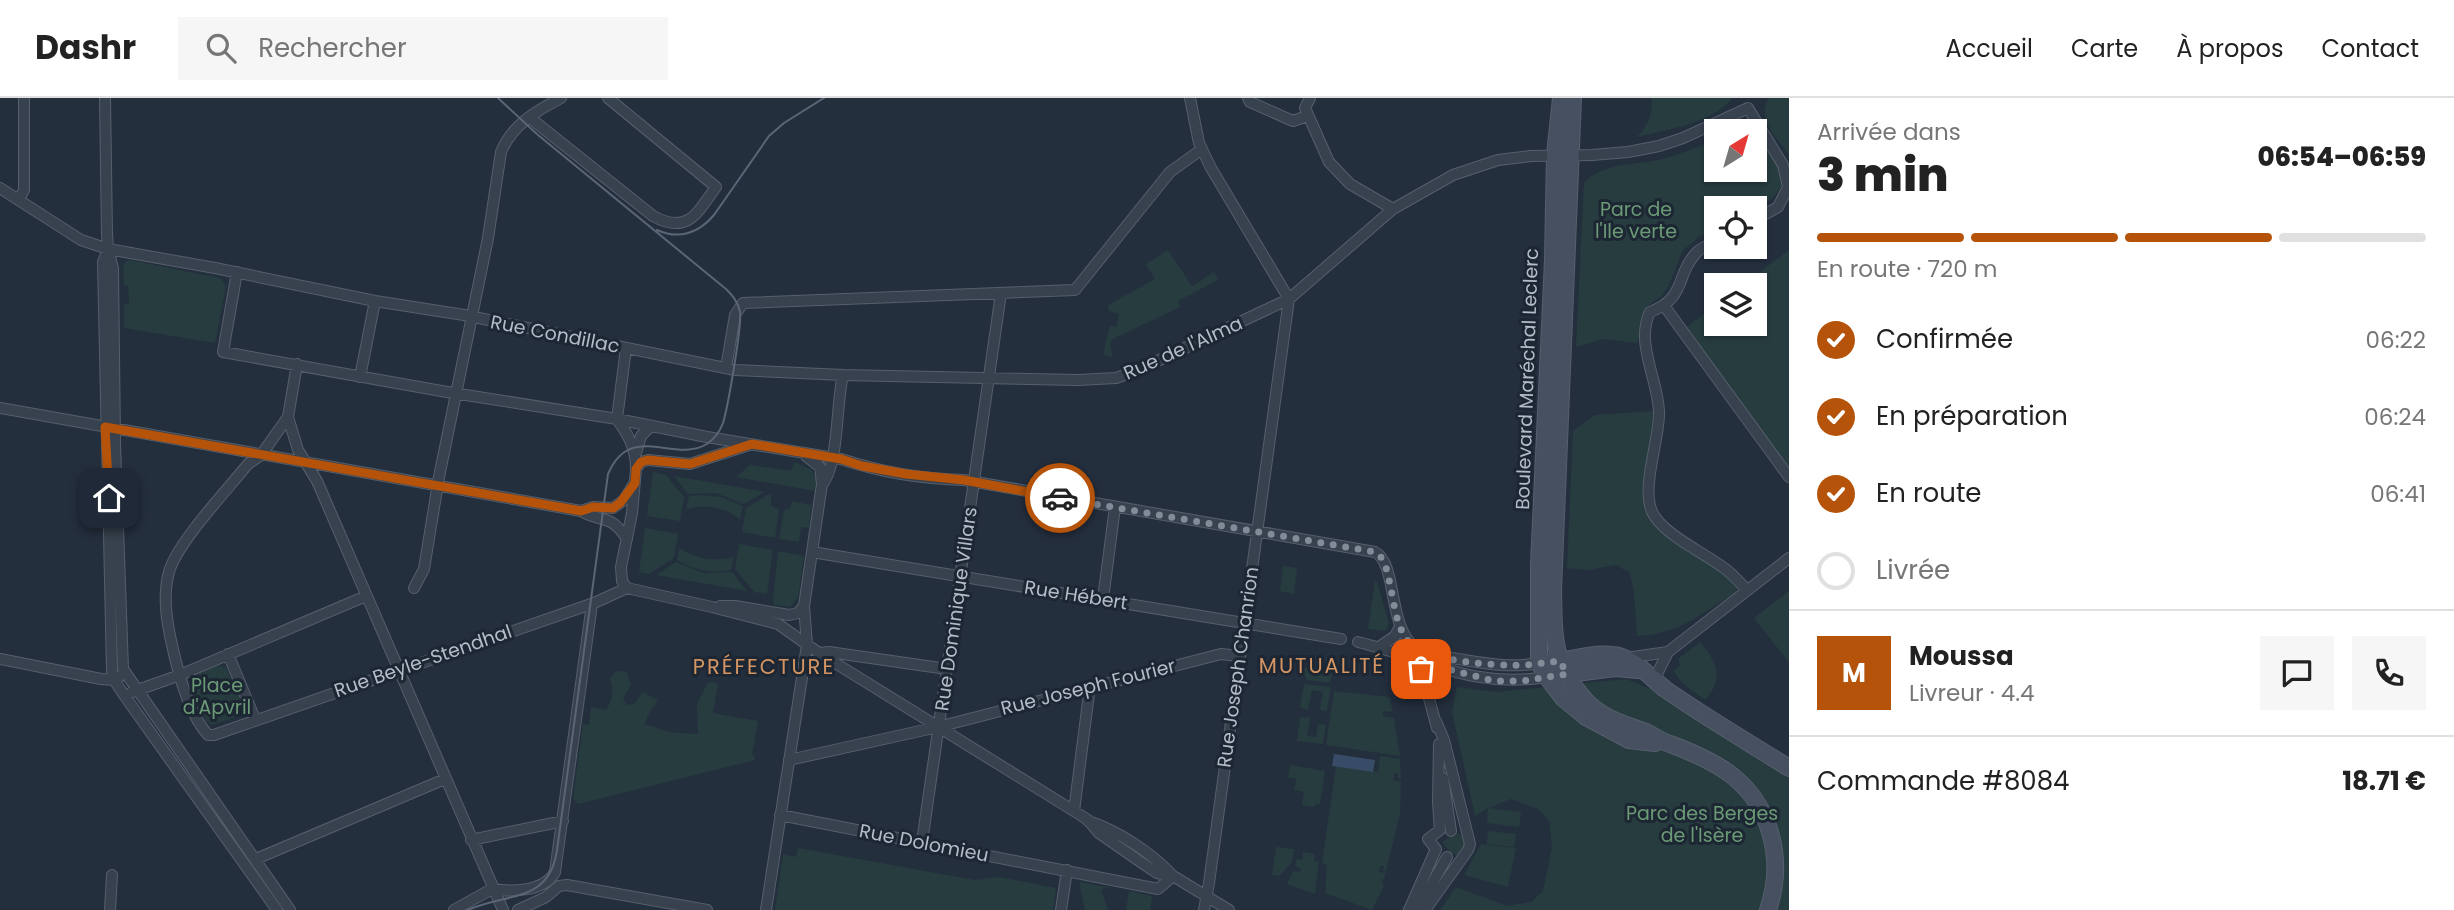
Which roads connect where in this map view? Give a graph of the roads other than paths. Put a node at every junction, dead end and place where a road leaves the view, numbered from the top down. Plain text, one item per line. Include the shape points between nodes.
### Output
1 (24, 98) edge
2 (105, 98) edge
3 (561, 98) edge
4 (608, 98) edge
5 (1190, 98) edge
6 (1248, 98) edge
7 (1310, 98) edge
8 (1561, 98) edge
9 (1573, 98) edge
10 (1734, 98) edge
11 (1737, 112) junction
12 (1307, 116) junction
13 (529, 117) junction
14 (1202, 149) junction
15 (1563, 155) junction
16 (0, 188) edge
17 (19, 200) junction
18 (1394, 209) junction
19 (1767, 213) edge
20 (1704, 248) edge
21 (108, 249) junction
22 (237, 272) junction
23 (1001, 293) junction
24 (1289, 299) junction
25 (375, 301) junction
26 (1665, 307) junction
27 (472, 317) junction
28 (626, 348) junction
29 (297, 364) junction
30 (730, 369) junction
31 (843, 375) junction
32 (360, 377) junction
33 (989, 380) junction
34 (456, 393) junction
35 (0, 408) edge
36 (288, 417) junction
37 (617, 419) junction
38 (651, 426) junction
39 (111, 428) junction
40 (752, 444) junction
41 (799, 452) junction
42 (636, 453) junction
43 (261, 455) junction
44 (832, 457) junction
45 (304, 462) junction
46 (636, 469) junction
47 (1789, 477) edge
48 (975, 482) junction
49 (635, 483) junction
50 (822, 484) junction
51 (438, 486) junction
52 (1115, 507) junction
53 (581, 511) junction
54 (1257, 532) junction
55 (627, 538) junction
56 (812, 552) junction
57 (1789, 558) edge
58 (961, 576) junction
59 (414, 587) dead end
60 (627, 589) junction
61 (1747, 590) junction
62 (366, 597) junction
63 (1103, 599) junction
64 (592, 604) junction
65 (804, 606) junction
66 (712, 607) junction
67 (1244, 623) junction
68 (1400, 627) junction
69 (1341, 639) dead end
70 (1358, 642) dead end
71 (807, 645) junction
72 (1379, 647) junction
73 (1668, 652) junction
74 (819, 653) junction
75 (228, 654) junction
76 (1435, 655) junction
77 (1239, 656) junction
78 (0, 659) edge
79 (1626, 659) junction
80 (1424, 663) junction
81 (1539, 663) junction
82 (1563, 668) junction
83 (947, 669) junction
84 (397, 671) junction
85 (180, 676) junction
86 (1648, 676) junction
87 (119, 677) junction
88 (1547, 677) junction
89 (1090, 686) junction
90 (136, 691) junction
91 (124, 695) junction
92 (255, 719) junction
93 (1436, 721) junction
94 (938, 727) junction
95 (1668, 744) junction
96 (1440, 755) junction
97 (789, 760) junction
98 (1789, 768) edge
99 (445, 779) junction
100 (1074, 811) junction
101 (780, 815) junction
102 (563, 821) junction
103 (1451, 831) junction
104 (1467, 832) junction
105 (1428, 839) junction
106 (471, 840) junction
107 (922, 842) junction
108 (1447, 857) junction
109 (256, 859) junction
110 (1462, 859) junction
111 (1067, 870) junction
112 (112, 875) dead end
113 (1172, 876) junction
114 (492, 889) junction
115 (1206, 896) junction
116 (110, 910) edge
117 (276, 910) edge
118 (290, 910) edge
119 (454, 910) edge
120 (503, 910) edge
121 (518, 910) edge
122 (707, 910) edge
123 (766, 910) edge
124 (1061, 910) edge
125 (1204, 910) edge
126 (1229, 910) edge
127 (1409, 910) edge
128 (1417, 910) edge
129 (1425, 910) edge
130 (1768, 910) edge

1 - 17 street via 24,190
2 - 21 street
3 - 13 street
4 - 13 street via 716,187 690,221 674,224 653,216
5 - 14 street
6 - 12 street via 1293,121
7 - 12 street
8 - 15 main road, Boulevard Maréchal Leclerc
9 - 15 main road, Boulevard Maréchal Leclerc
10 - 11 street
11 - 15 street, Rue de l'Alma via 1660,146
11 - 19 street, Rue de l'Alma via 1748,108 1783,166 1788,187 1778,207
12 - 18 street via 1329,162 1350,184
13 - 27 street via 513,131 501,152
14 - 23 street via 1170,172 1075,290
14 - 24 street
15 - 18 street, Rue de l'Alma via 1489,161 1453,175
15 - 81 main road, Boulevard Maréchal Leclerc via 1553,260
15 - 82 main road, Boulevard Maréchal Leclerc via 1553,590 1554,639
16 - 17 street, Rue Condillac
17 - 21 street, Rue Condillac via 81,240
18 - 24 street, Rue de l'Alma
20 - 26 street
21 - 22 street, Rue Condillac
21 - 39 street via 113,262
22 - 25 street, Rue Condillac
22 - 29 street via 223,352
23 - 30 street via 740,304
23 - 33 street, Rue Dominique Villars
24 - 33 street, Rue de l'Alma via 1116,378
24 - 54 street, Rue Joseph Chanrion
25 - 27 street, Rue Condillac
25 - 32 street
26 - 47 street
26 - 61 street via 1650,312 1644,324 1659,412 1649,493 1653,515 1663,527 1728,570
27 - 28 street, Rue Condillac
27 - 34 street
28 - 30 street, Rue Condillac
28 - 37 street
29 - 32 street
29 - 36 street
30 - 31 street, Rue Condillac
31 - 33 street, Rue de l'Alma
31 - 44 street
32 - 34 street
33 - 48 street, Rue Dominique Villars
34 - 37 street
34 - 51 street
35 - 39 street
36 - 43 street
36 - 45 street
37 - 38 street
37 - 42 street
38 - 40 street
38 - 42 street via 641,436
39 - 43 street
39 - 87 street via 122,660
40 - 41 street
40 - 46 street via 690,464 648,460
41 - 44 street
41 - 50 street via 817,463
42 - 46 street
43 - 45 street
43 - 85 street via 248,464 179,550 169,571 169,631
44 - 48 street
44 - 50 street
45 - 51 street
45 - 62 street via 317,481
46 - 49 street
48 - 52 street
48 - 58 street, Rue Dominique Villars
49 - 53 street via 613,508
49 - 55 street
50 - 56 street
51 - 53 street
51 - 59 street via 423,575
52 - 54 street
52 - 63 street
53 - 55 street via 614,522
54 - 67 street, Rue Joseph Chanrion
54 - 68 street via 1379,554
55 - 60 street via 621,567
56 - 58 street, Rue Hébert
56 - 65 street
57 - 61 street
58 - 63 street, Rue Hébert
58 - 83 street, Rue Dominique Villars
60 - 64 street, Rue Beyle-Stendhal
60 - 66 street
61 - 73 street
62 - 75 street
62 - 84 street
63 - 67 street, Rue Hébert
64 - 84 street, Rue Beyle-Stendhal
64 - 102 street
65 - 66 street via 789,615
65 - 71 street
66 - 71 street via 778,624
67 - 69 street, Rue Hébert
67 - 77 street, Rue Joseph Chanrion
68 - 72 street
68 - 76 street via 1418,649
70 - 72 street
71 - 74 street
71 - 97 street
72 - 80 street
73 - 79 street
73 - 86 street
74 - 83 street
74 - 94 street
75 - 85 street
75 - 92 street
76 - 80 street
76 - 81 street via 1494,665
77 - 89 street, Rue Joseph Fourier via 1221,653
77 - 115 street, Rue Joseph Chanrion
78 - 87 street
79 - 82 main road via 1608,654
79 - 86 main road
80 - 88 street via 1494,681
80 - 93 street via 1421,669
81 - 82 main road
81 - 88 main road
82 - 86 main road via 1615,668
82 - 88 main road
82 - 95 main road via 1595,709
83 - 94 street, Rue Dominique Villars
84 - 92 street, Rue Beyle-Stendhal
84 - 99 street
85 - 90 street
85 - 92 street via 208,735
86 - 98 main road
87 - 90 street
87 - 91 street
88 - 95 main road via 1574,708 1600,727 1629,740
89 - 94 street, Rue Joseph Fourier
89 - 100 street
90 - 91 street
90 - 109 street
91 - 117 street
93 - 96 street
93 - 104 street
94 - 97 street, Rue Joseph Fourier
94 - 100 street
94 - 107 street, Rue Dominique Villars
95 - 130 main road via 1702,756 1731,774 1763,813 1776,856
96 - 103 street
96 - 105 street via 1440,830
97 - 101 street
99 - 106 street
99 - 109 street
100 - 113 street via 1134,858 1157,873
101 - 107 street, Rue Dolomieu
101 - 123 street
102 - 106 street
102 - 114 street via 553,876 546,883 518,890
103 - 104 street
103 - 105 street
104 - 110 street via 1470,844
105 - 108 street
105 - 127 street via 1436,849
106 - 114 street
107 - 111 street, Rue Dolomieu
108 - 110 street
108 - 128 street
109 - 118 street
110 - 129 street
111 - 113 street, Rue Dolomieu via 1158,889
111 - 124 street
112 - 116 street
113 - 115 street
114 - 119 street
114 - 120 street
115 - 125 street, Rue Joseph Chanrion
115 - 126 street
121 - 122 street via 567,885

